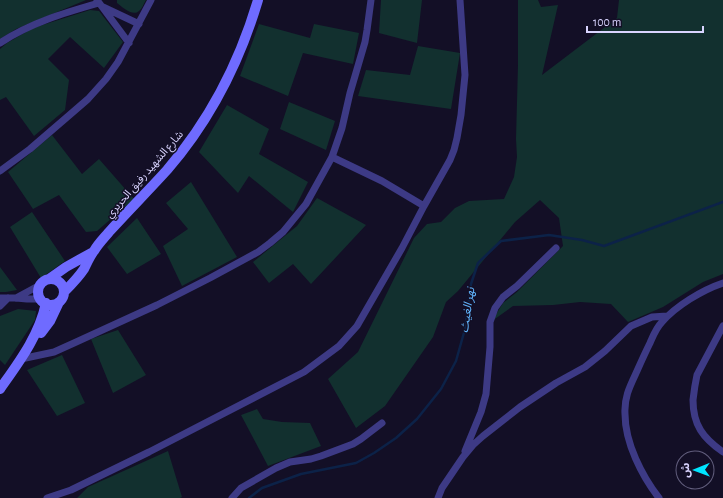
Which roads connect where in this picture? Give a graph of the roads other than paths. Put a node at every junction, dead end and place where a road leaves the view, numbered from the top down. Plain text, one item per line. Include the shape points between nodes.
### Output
1 (151, 0) edge
2 (258, 0) edge
3 (371, 0) edge
4 (460, 0) edge
5 (99, 3) edge
6 (139, 24) junction
7 (129, 43) junction
8 (0, 44) edge
9 (332, 157) junction
10 (0, 171) edge
11 (424, 206) junction
12 (556, 248) dead end
13 (93, 252) junction
14 (49, 279) junction
15 (723, 283) edge
16 (40, 285) junction
17 (61, 297) junction
18 (0, 298) edge
19 (12, 298) junction
20 (44, 301) junction
21 (0, 306) edge
22 (668, 316) junction
23 (723, 326) edge
24 (30, 345) junction
25 (21, 359) junction
26 (0, 389) edge
27 (382, 423) dead end
28 (723, 452) edge
29 (463, 457) junction
30 (47, 498) edge
31 (232, 498) edge
32 (438, 498) edge
33 (659, 498) edge

1 - 6 street
2 - 13 street, شارع الشهيد رفيق الحريري via 238,58 216,102 198,130
3 - 9 street via 365,42
4 - 11 street via 465,75 457,138 450,160
5 - 6 street
5 - 7 street
5 - 8 street via 30,26
6 - 7 street
7 - 10 street via 112,71 88,99
9 - 11 street via 382,181
9 - 25 street via 306,204 283,232 258,252 157,305 74,343 54,352
11 - 30 street via 357,326 330,354 304,372 156,448 71,490
12 - 29 street via 503,297 495,308 490,322 486,394 482,412
13 - 14 street
13 - 17 street via 81,274
14 - 16 street
14 - 17 street via 63,286
15 - 22 street via 687,301
16 - 19 street
16 - 20 street via 39,292
17 - 20 street via 55,304
17 - 24 street via 50,321
18 - 19 street
19 - 20 street
19 - 21 street
20 - 24 street via 42,319
22 - 29 street via 652,317 631,326 585,367 520,407 483,436
22 - 33 street via 656,330 640,363 626,397 624,416 635,456
23 - 28 street via 695,383 693,406 696,423 702,433
24 - 25 street
25 - 26 street
27 - 31 street via 353,444 276,468 241,488
29 - 32 street

